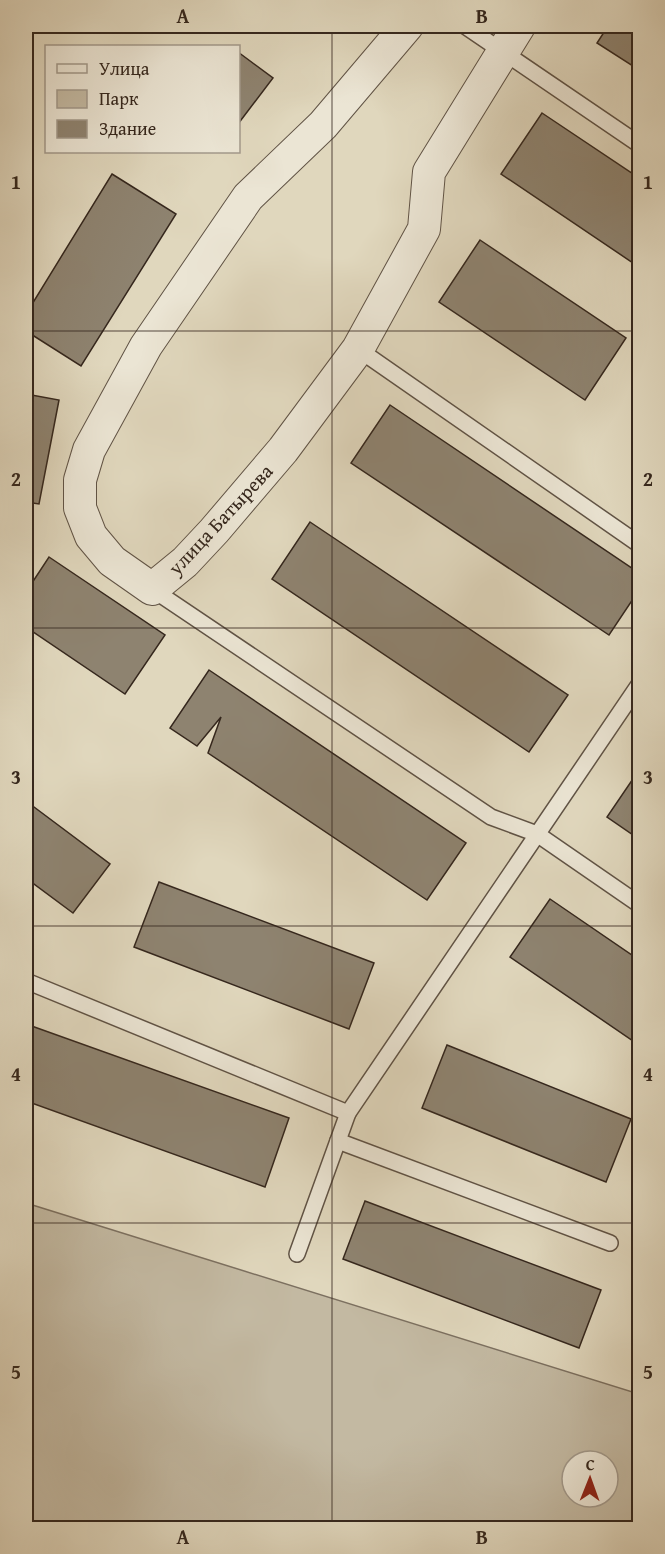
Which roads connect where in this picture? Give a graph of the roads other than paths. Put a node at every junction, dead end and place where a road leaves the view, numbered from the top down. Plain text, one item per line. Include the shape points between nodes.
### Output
1 (407, 26) edge
2 (465, 26) edge
3 (519, 26) edge
4 (503, 52) junction
5 (639, 145) edge
6 (358, 350) junction
7 (639, 545) edge
8 (152, 589) junction
9 (639, 683) edge
10 (537, 834) junction
11 (639, 905) edge
12 (26, 981) edge
13 (348, 1113) junction
14 (338, 1141) junction
15 (610, 1244) dead end
16 (297, 1254) dead end

1 - 8 street, улица Батырева via 323,124 248,197 146,346 89,450 80,480 80,508 91,536 112,561
2 - 4 lane
3 - 4 street, улица Батырева
4 - 5 lane
4 - 6 street, улица Батырева via 429,172 424,229
6 - 7 lane
6 - 8 street, улица Батырева via 283,450 214,531
8 - 10 lane via 491,817
9 - 10 lane
10 - 11 lane
10 - 13 lane
12 - 13 lane
13 - 14 lane
14 - 15 lane
14 - 16 lane

